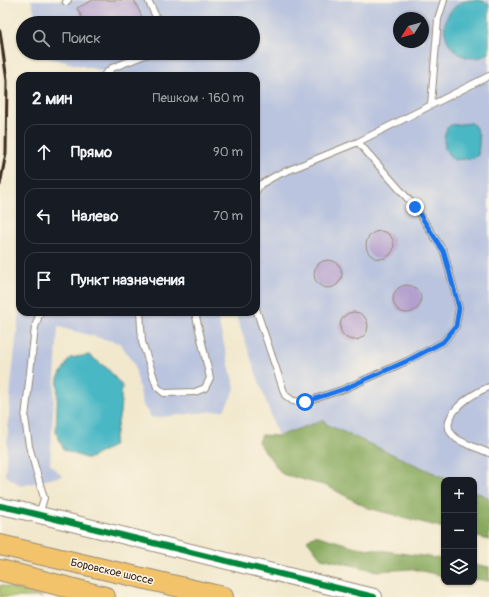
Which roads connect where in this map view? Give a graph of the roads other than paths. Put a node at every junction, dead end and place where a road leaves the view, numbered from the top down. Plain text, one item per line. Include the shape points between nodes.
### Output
1 (148, 0) edge
2 (444, 0) edge
3 (156, 16) edge
4 (132, 60) edge
5 (108, 72) edge
6 (489, 76) edge
7 (431, 105) junction
8 (358, 142) junction
9 (260, 185) edge
10 (39, 316) edge
11 (140, 316) edge
12 (196, 316) edge
13 (258, 316) edge
14 (489, 387) edge
15 (489, 453) edge
16 (0, 506) edge
17 (39, 515) junction
18 (0, 545) edge
19 (0, 570) edge
20 (105, 597) edge
21 (223, 597) edge
22 (374, 597) edge

1 - 3 lane
2 - 7 lane via 438,19
4 - 5 lane
6 - 7 lane
7 - 8 lane
8 - 9 lane via 277,174
8 - 13 lane via 415,207 444,252 459,308 456,326 443,342 407,361 344,389 305,402 293,401 285,395
10 - 17 lane via 35,327 25,418 29,446 44,498
11 - 12 lane via 142,342 157,387 164,394 196,392 205,388 210,378
14 - 15 lane via 478,391 457,407 450,419 450,430 457,439
16 - 17 street
17 - 22 street
18 - 21 main road, Боровское шоссе
19 - 20 main road

